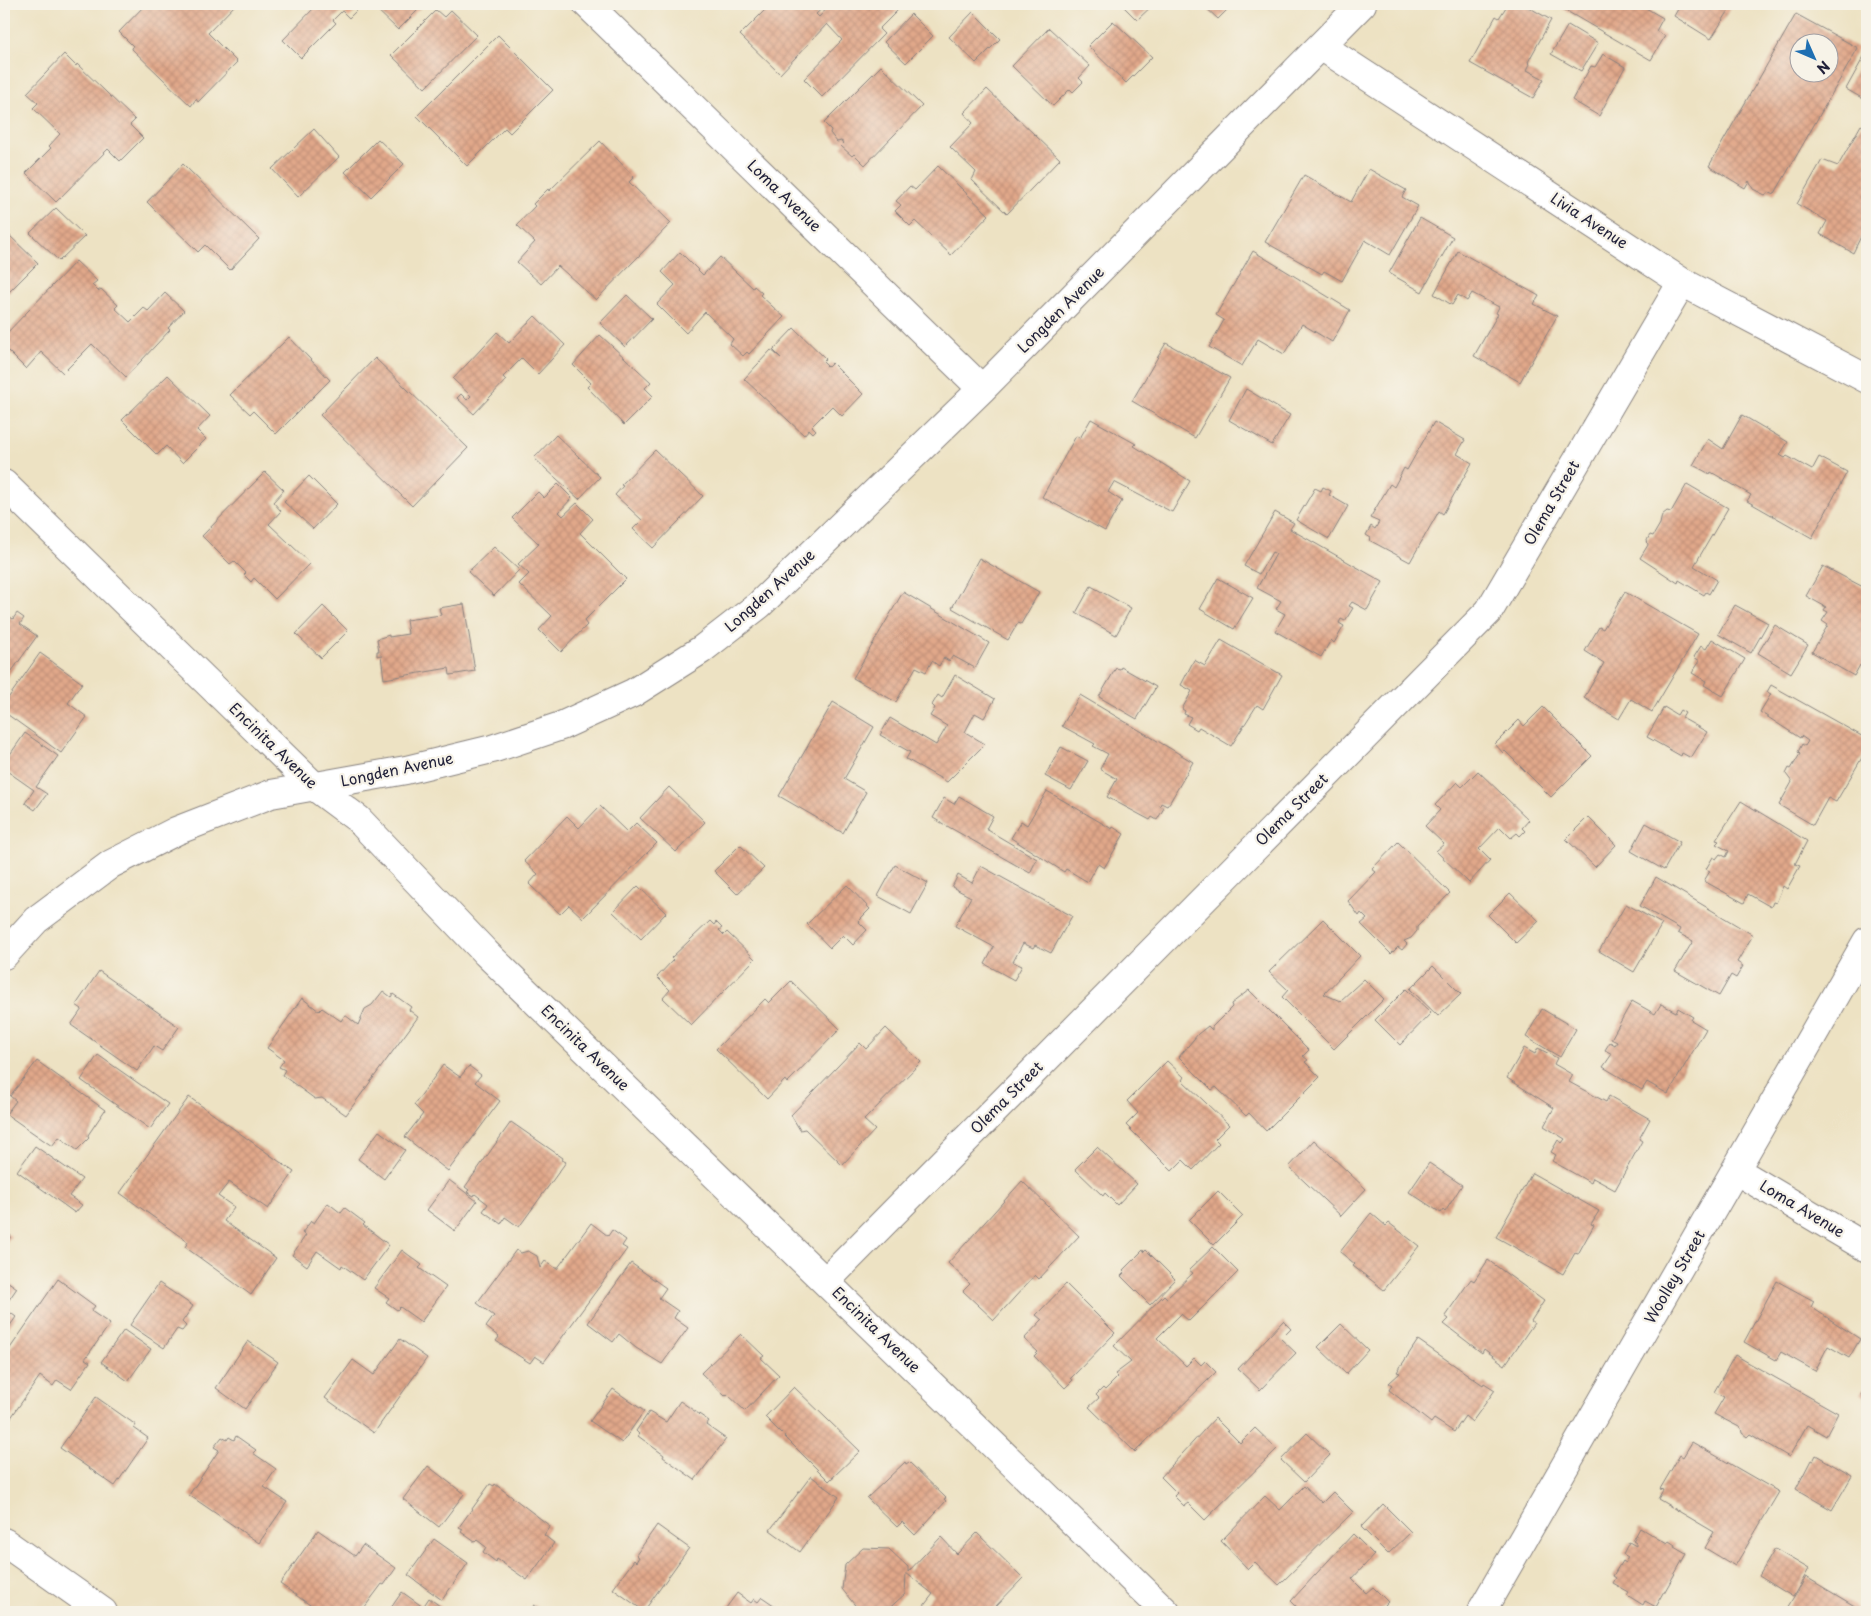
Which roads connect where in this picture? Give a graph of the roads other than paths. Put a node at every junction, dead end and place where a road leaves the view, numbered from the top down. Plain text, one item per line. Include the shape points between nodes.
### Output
1 (587, 4) edge
2 (1362, 4) edge
3 (1321, 46) junction
4 (1682, 282) junction
5 (1867, 379) edge
6 (982, 389) junction
7 (4, 484) edge
8 (315, 787) junction
9 (1867, 941) edge
10 (4, 955) edge
11 (1737, 1171) junction
12 (1867, 1248) edge
13 (826, 1281) junction
14 (4, 1542) edge
15 (102, 1612) edge
16 (1166, 1612) edge
17 (1481, 1612) edge

1 - 6 street, Loma Avenue
2 - 3 street, Longden Avenue
3 - 4 street, Livia Avenue
3 - 6 street, Longden Avenue
4 - 5 street, Livia Avenue
4 - 13 street, Olema Street via 1489,611
6 - 8 street, Longden Avenue via 759,605 701,650 632,693 561,726 492,749
7 - 8 street, Encinita Avenue
8 - 10 street, Longden Avenue via 271,794 241,805 176,831 111,864 36,920
8 - 13 street, Encinita Avenue via 358,819 486,953
9 - 11 street, Woolley Street
11 - 12 street, Loma Avenue
11 - 17 street, Woolley Street
13 - 16 street, Encinita Avenue
14 - 15 street

